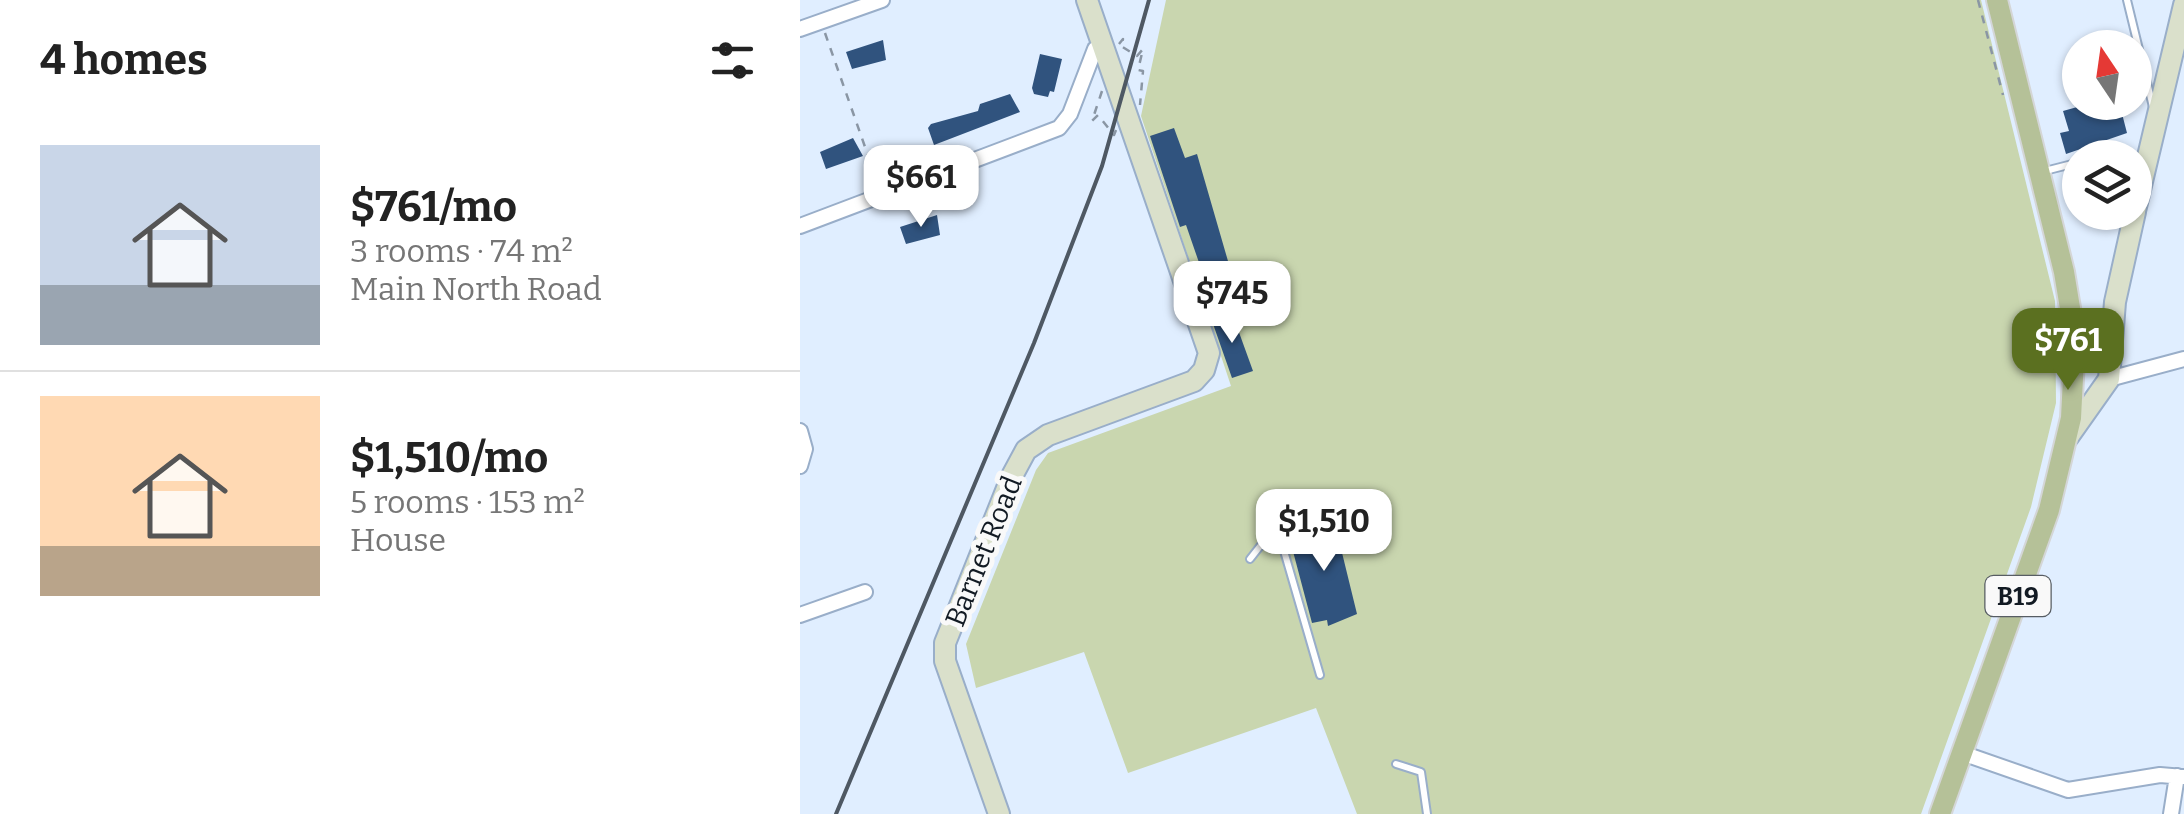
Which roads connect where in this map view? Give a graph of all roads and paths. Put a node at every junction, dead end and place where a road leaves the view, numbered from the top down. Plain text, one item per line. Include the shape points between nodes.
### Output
1 (882, 0) edge
2 (1087, 0) edge
3 (1978, 0) edge
4 (1997, 0) edge
5 (2127, 0) edge
6 (2184, 5) edge
7 (821, 22) junction
8 (800, 30) edge
9 (1109, 45) junction
10 (1102, 89) dead end
11 (2005, 102) dead end
12 (1124, 105) junction
13 (2156, 118) junction
14 (1082, 120) dead end
15 (1092, 121) junction
16 (2151, 140) edge
17 (2062, 166) edge
18 (2040, 172) junction
19 (882, 196) junction
20 (800, 226) edge
21 (2131, 230) edge
22 (2184, 359) edge
23 (2109, 378) junction
24 (800, 430) edge
25 (2068, 437) junction
26 (800, 466) edge
27 (1250, 559) dead end
28 (865, 592) dead end
29 (800, 615) edge
30 (1320, 675) dead end
31 (1962, 753) junction
32 (1396, 764) dead end
33 (2180, 777) edge
34 (998, 814) edge
35 (1427, 814) edge
36 (1940, 814) edge
37 (2172, 814) edge

1 - 7 street
2 - 9 street, Barnet Road
3 - 11 path
4 - 18 main road, B19
5 - 13 lane
6 - 13 street
7 - 8 street
7 - 19 path
9 - 12 street, Barnet Road
9 - 12 path via 1123,40 1121,46 1138,56 1143,49 1141,105
9 - 19 street via 1091,56 1059,128
10 - 15 path
12 - 15 path via 1114,135 1100,116
12 - 34 street, Barnet Road via 1208,358 1202,374 1187,385 1048,435 1026,450 1012,476 945,643 945,660
13 - 16 street
14 - 15 path
17 - 18 lane
18 - 25 main road, B19 via 2074,338
19 - 20 street
21 - 23 street via 2115,302
22 - 23 street
23 - 25 street
24 - 26 street
25 - 31 main road, B19
27 - 30 lane via 1261,545 1282,544
28 - 29 street
31 - 33 street via 2068,790
31 - 36 main road, B19
32 - 35 lane via 1421,772
33 - 37 street

